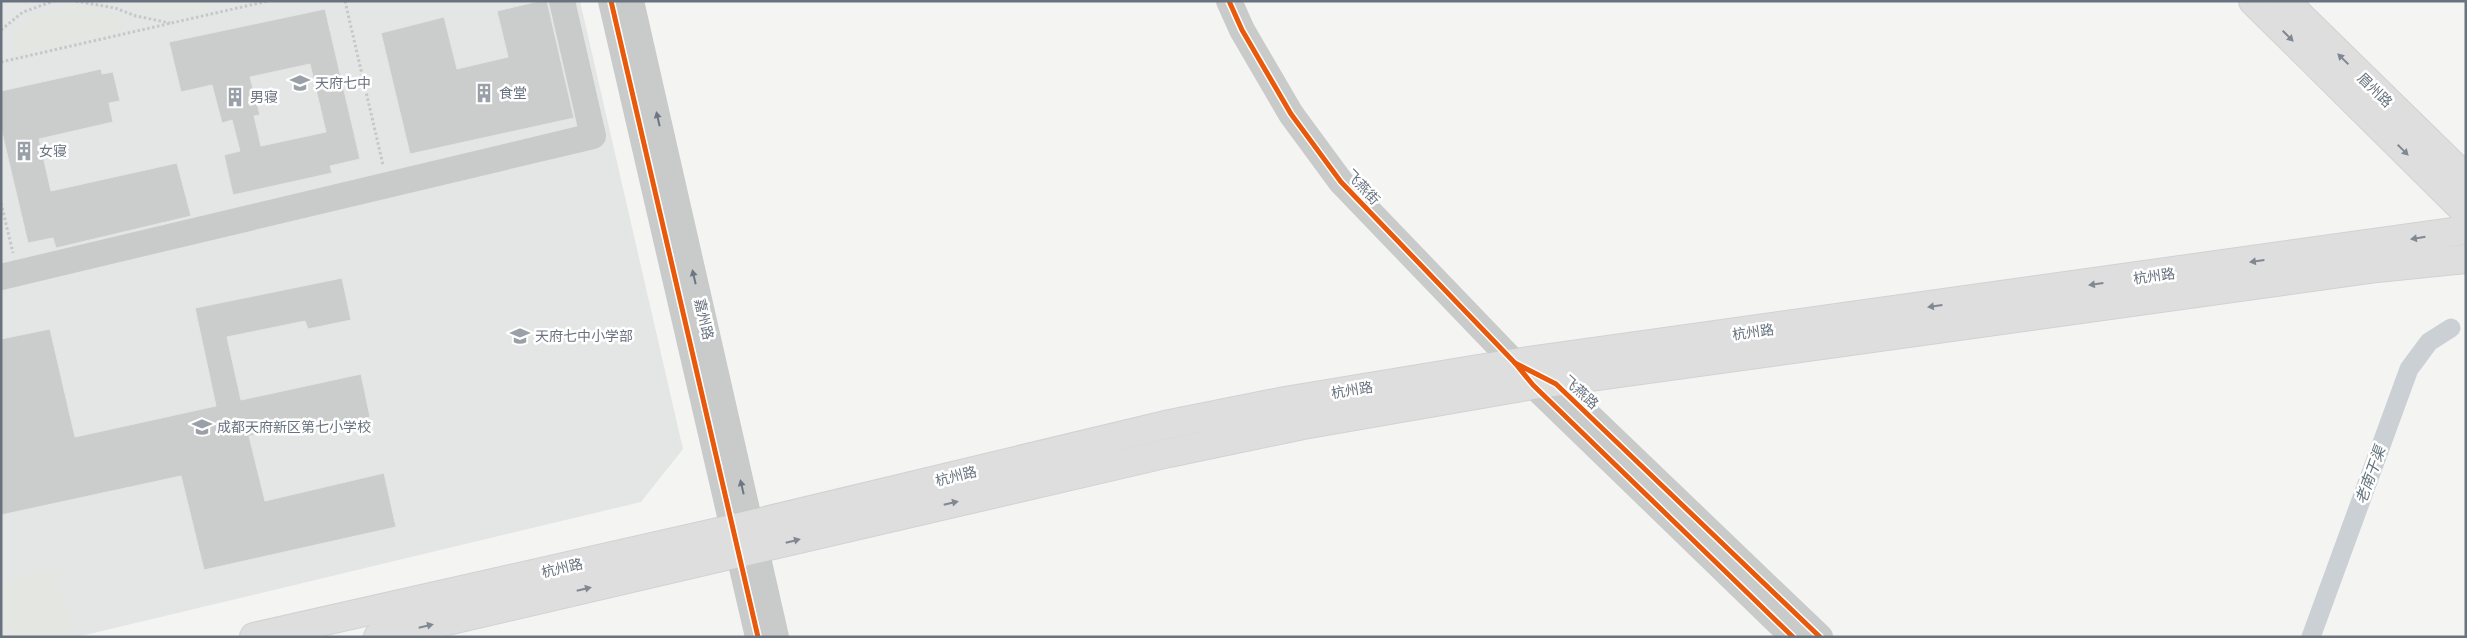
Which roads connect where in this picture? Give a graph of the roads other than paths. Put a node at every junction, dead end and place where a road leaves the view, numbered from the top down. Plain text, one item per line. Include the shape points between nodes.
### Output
1 (562, 1) edge
2 (611, 1) edge
3 (631, 1) edge
4 (1229, 1) edge
5 (2254, 1) edge
6 (2285, 1) edge
7 (2466, 178) edge
8 (2466, 212) edge
9 (2466, 230) edge
10 (2466, 259) edge
11 (10, 275) edge
12 (1514, 363) junction
13 (1544, 384) junction
14 (744, 539) junction
15 (254, 637) edge
16 (378, 637) edge
17 (758, 637) edge
18 (776, 637) edge
19 (1793, 637) edge
20 (1820, 637) edge

1 - 11 street via 593,136
2 - 14 street
14 -> 3 street, 嘉州路
4 - 12 street, 飞燕街 via 1242,30 1291,114 1341,182
5 -> 8 main road
7 -> 6 main road, 眉州路
9 -> 12 main road, 杭州路
10 - 13 main road, 杭州路 via 2377,268
12 - 13 street, 飞燕路
12 - 14 main road, 杭州路 via 1285,401 1166,426
14 -> 13 main road, 杭州路 via 863,523 1303,424
13 - 19 street, 飞燕路
13 - 20 street, 飞燕路
14 - 15 main road, 杭州路
16 -> 14 main road, 杭州路
14 - 17 street
14 - 18 street, 嘉州路

